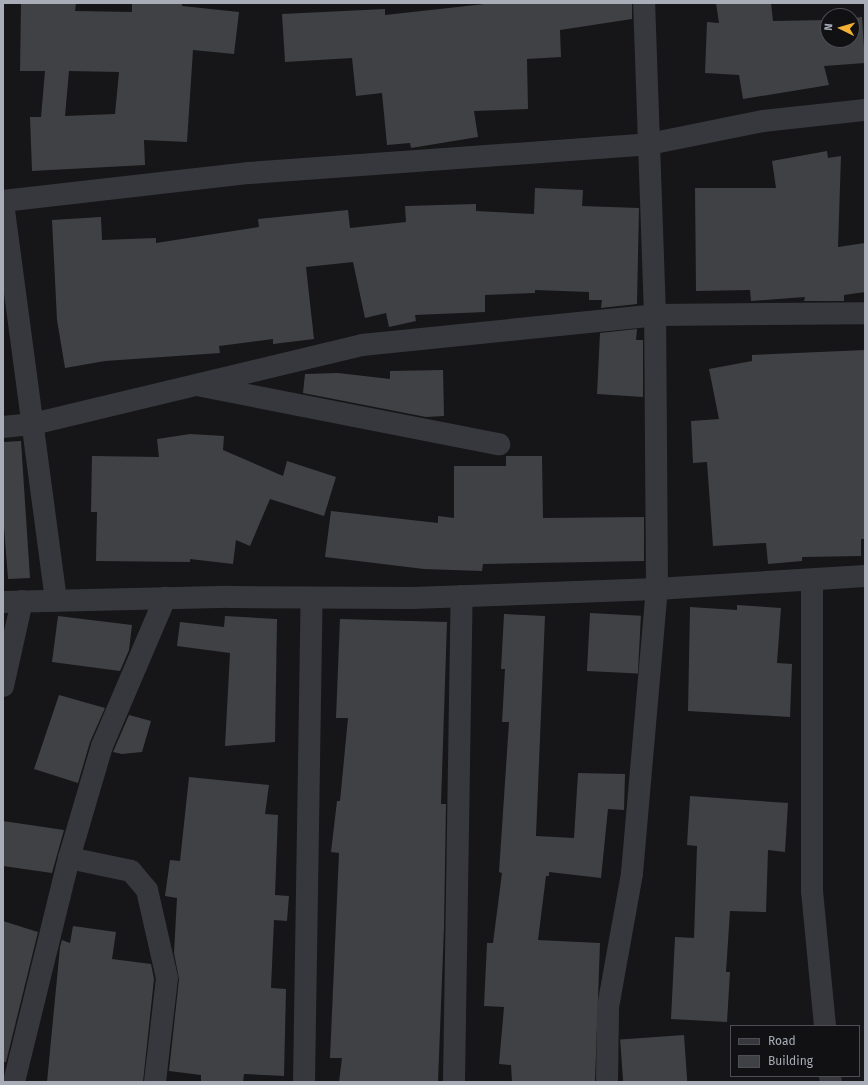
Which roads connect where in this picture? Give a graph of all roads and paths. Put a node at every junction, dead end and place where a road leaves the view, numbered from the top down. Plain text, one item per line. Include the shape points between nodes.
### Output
1 (644, 3) edge
2 (865, 110) edge
3 (649, 144) junction
4 (3, 202) edge
5 (865, 313) edge
6 (654, 315) junction
7 (194, 385) junction
8 (32, 424) junction
9 (3, 427) edge
10 (499, 444) dead end
11 (865, 576) edge
12 (812, 581) junction
13 (657, 589) junction
14 (462, 596) junction
15 (165, 598) junction
16 (312, 598) junction
17 (56, 600) junction
18 (12, 602) edge
19 (3, 686) edge
20 (69, 858) junction
21 (825, 1025) edge
22 (14, 1082) edge
23 (155, 1082) edge
24 (304, 1082) edge
25 (454, 1082) edge
26 (607, 1082) edge

1 - 3 street
2 - 3 street via 763,121
3 - 4 street via 249,173
3 - 6 street
4 - 8 street
5 - 6 street
6 - 7 street via 362,345
6 - 13 street
7 - 8 street
7 - 10 street
8 - 9 street
8 - 17 street
11 - 12 street
12 - 13 street
12 - 21 street via 812,891
13 - 14 street
13 - 26 street via 632,873 608,1006
14 - 16 street
14 - 25 street
15 - 16 street
15 - 17 street
15 - 20 street via 102,746
16 - 24 street
17 - 18 street
18 - 19 street
20 - 22 street
20 - 23 street via 131,871 147,890 167,978

